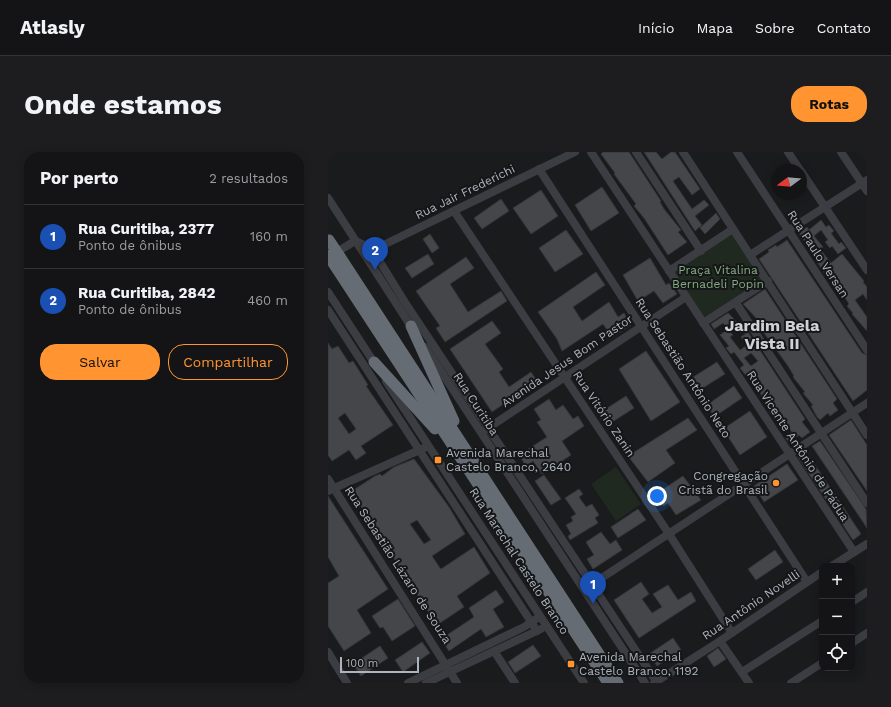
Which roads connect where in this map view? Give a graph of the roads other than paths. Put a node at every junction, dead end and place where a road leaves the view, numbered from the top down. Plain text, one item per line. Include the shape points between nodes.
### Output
1 (575, 152) edge
2 (591, 152) edge
3 (636, 152) edge
4 (683, 152) edge
5 (737, 152) edge
6 (788, 152) edge
7 (841, 152) edge
8 (797, 164) edge
9 (539, 169) junction
10 (807, 179) edge
11 (864, 182) edge
12 (867, 191) edge
13 (328, 198) edge
14 (826, 207) junction
15 (454, 211) junction
16 (733, 230) junction
17 (789, 231) junction
18 (328, 240) edge
19 (355, 240) junction
20 (372, 249) junction
21 (702, 251) junction
22 (365, 254) junction
23 (750, 255) junction
24 (331, 257) edge
25 (867, 270) edge
26 (669, 271) junction
27 (768, 282) junction
28 (328, 292) edge
29 (686, 297) junction
30 (736, 303) junction
31 (403, 306) junction
32 (328, 310) edge
33 (703, 323) junction
34 (411, 326) junction
35 (641, 326) junction
36 (867, 350) edge
37 (374, 362) junction
38 (565, 377) junction
39 (867, 403) edge
40 (852, 412) junction
41 (489, 427) junction
42 (481, 433) junction
43 (822, 433) junction
44 (867, 435) edge
45 (429, 446) junction
46 (420, 450) junction
47 (789, 455) junction
48 (328, 479) edge
49 (481, 480) junction
50 (745, 484) junction
51 (331, 490) edge
52 (867, 503) edge
53 (669, 534) junction
54 (867, 544) edge
55 (854, 552) junction
56 (837, 563) edge
57 (819, 574) edge
58 (806, 582) junction
59 (592, 585) junction
60 (584, 590) junction
61 (867, 592) edge
62 (855, 600) edge
63 (540, 616) junction
64 (532, 622) junction
65 (819, 623) edge
66 (548, 627) junction
67 (537, 631) junction
68 (732, 633) junction
69 (867, 633) edge
70 (720, 641) junction
71 (855, 641) edge
72 (494, 651) junction
73 (328, 652) edge
74 (819, 665) edge
75 (449, 669) junction
76 (742, 672) junction
77 (867, 681) edge
78 (655, 682) edge
79 (347, 683) edge
80 (408, 683) edge
81 (426, 683) edge
82 (458, 683) edge
83 (515, 683) edge
84 (584, 683) edge
85 (608, 683) edge
86 (618, 683) edge
87 (645, 683) edge
88 (750, 683) edge
89 (791, 683) edge
90 (864, 683) edge

1 - 9 street, Rua Jair Frederichi
2 - 26 street, Rua Vicente Antônio de Pádua
3 - 21 street
4 - 16 street
5 - 17 street, Rua Paulo Versan
6 - 8 street
7 - 11 street
9 - 15 street, Rua Jair Frederichi
9 - 35 street, Rua Sebastião Antônio Neto
10 - 14 street
11 - 12 street
11 - 14 street
13 - 19 street, Rua Curitiba
14 - 17 street
14 - 25 street
15 - 20 street, Rua Jair Frederichi
15 - 38 street, Rua Vitório Zanin
16 - 21 street
16 - 23 street
17 - 23 street
17 - 36 street, Rua Paulo Versan
18 - 24 highway, bridge
19 - 20 street
19 - 22 street, Rua Curitiba
19 - 24 street
20 - 22 street, Rua Jair Frederichi
20 - 31 street, Rua Curitiba
21 - 26 street
22 - 31 street, Rua Curitiba
23 - 27 street
24 - 49 highway
26 - 29 street, Rua Vicente Antônio de Pádua
27 - 30 street
27 - 40 street
28 - 37 street, Rua Marechal Castelo Branco
29 - 33 street, Rua Vicente Antônio de Pádua
29 - 35 street, Avenida Jesus Bom Pastor
30 - 33 street
30 - 43 street
31 - 34 street, Rua Curitiba
31 - 41 street, Rua Curitiba
32 - 46 street, Rua Marechal Castelo Branco
33 - 47 street, Rua Vicente Antônio de Pádua
34 - 42 street, Rua Curitiba
34 - 49 highway
35 - 38 street, Avenida Jesus Bom Pastor
35 - 50 street, Rua Sebastião Antônio Neto
37 - 45 street, Rua Marechal Castelo Branco
37 - 49 highway
38 - 41 street, Avenida Jesus Bom Pastor
38 - 53 street, Rua Vitório Zanin
39 - 40 street
40 - 43 street
40 - 44 street
41 - 42 street, Avenida Jesus Bom Pastor
41 - 59 street, Rua Curitiba
42 - 60 street, Rua Curitiba
43 - 47 street
43 - 52 street
45 - 46 street
45 - 63 street, Rua Marechal Castelo Branco
46 - 51 street
46 - 64 street, Rua Marechal Castelo Branco
47 - 50 street
47 - 55 street, Rua Vicente Antônio de Pádua
48 - 51 street, Rua Sebastião Lázaro de Souza
49 - 85 highway
49 - 86 highway
50 - 53 street
50 - 58 street, Rua Sebastião Antônio Neto
51 - 75 street, Rua Sebastião Lázaro de Souza
53 - 59 street
53 - 68 street, Rua Vitório Zanin
54 - 55 street
55 - 56 street
57 - 58 street, Rua Antônio Novelli
58 - 68 street, Rua Antônio Novelli
59 - 60 street
59 - 78 street, Rua Curitiba
60 - 87 street, Rua Curitiba
61 - 62 street
63 - 64 street
63 - 66 street, Rua Marechal Castelo Branco
64 - 67 street, Rua Marechal Castelo Branco
64 - 75 street
65 - 76 street
66 - 67 street
66 - 84 street, Rua Marechal Castelo Branco
67 - 72 street
68 - 70 street, Rua Antônio Novelli
69 - 71 street
70 - 76 street
70 - 78 street, Rua Antônio Novelli
72 - 75 street
72 - 83 street
73 - 79 street
74 - 89 street
75 - 80 street
75 - 81 street
75 - 82 street, Rua Sebastião Lázaro de Souza
76 - 88 street
77 - 90 street

